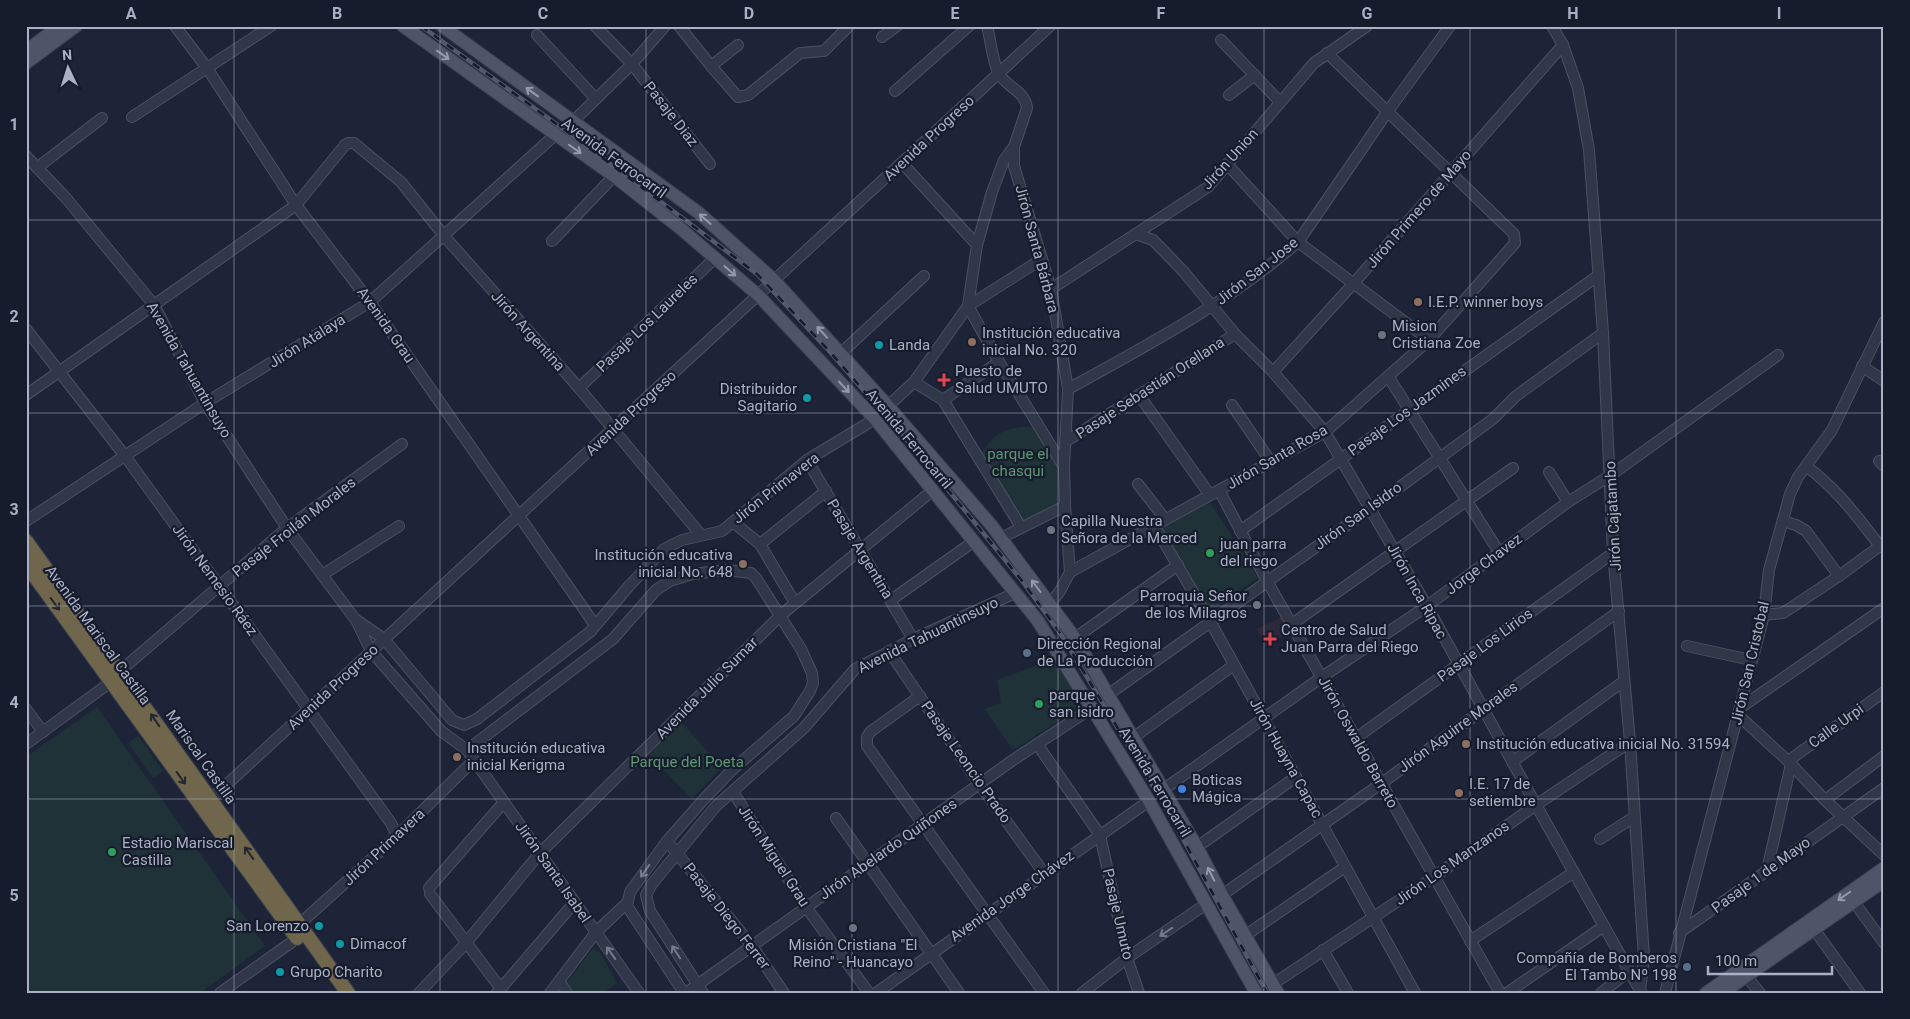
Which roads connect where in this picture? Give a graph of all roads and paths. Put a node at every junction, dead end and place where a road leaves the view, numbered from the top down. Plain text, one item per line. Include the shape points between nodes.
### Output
1 (59, 26) edge
2 (76, 26) edge
3 (174, 26) edge
4 (271, 26) edge
5 (403, 26) edge
6 (442, 26) edge
7 (595, 26) edge
8 (665, 26) edge
9 (679, 26) edge
10 (849, 26) edge
11 (897, 26) edge
12 (969, 26) edge
13 (987, 26) edge
14 (1050, 26) edge
15 (1367, 26) edge
16 (1450, 26) edge
17 (1552, 26) edge
18 (537, 34) dead end
19 (882, 37) dead end
20 (1221, 40) dead end
21 (738, 44) dead end
22 (1563, 44) junction
23 (26, 51) edge
24 (1327, 53) junction
25 (26, 63) edge
26 (632, 64) junction
27 (710, 66) junction
28 (207, 68) junction
29 (999, 74) junction
30 (1255, 75) junction
31 (895, 91) dead end
32 (1229, 95) dead end
33 (596, 99) junction
34 (1280, 102) junction
35 (1388, 111) junction
36 (132, 117) dead end
37 (102, 118) dead end
38 (564, 129) junction
39 (1014, 147) junction
40 (26, 156) edge
41 (902, 163) junction
42 (710, 164) dead end
43 (1226, 164) junction
44 (38, 167) junction
45 (1450, 173) junction
46 (614, 176) junction
47 (296, 205) junction
48 (1136, 234) junction
49 (445, 237) junction
50 (552, 241) dead end
51 (1298, 242) junction
52 (977, 245) junction
53 (715, 258) junction
54 (1042, 259) junction
55 (1599, 275) junction
56 (924, 276) dead end
57 (774, 280) junction
58 (1354, 284) junction
59 (1051, 289) junction
60 (758, 296) junction
61 (370, 302) junction
62 (154, 305) junction
63 (968, 306) junction
64 (1212, 307) junction
65 (1883, 326) edge
66 (26, 329) edge
67 (1603, 333) junction
68 (1235, 334) junction
69 (1428, 340) junction
70 (841, 353) junction
71 (1778, 355) dead end
72 (999, 362) junction
73 (1862, 366) junction
74 (58, 372) junction
75 (1272, 372) junction
76 (1388, 376) junction
77 (1884, 381) edge
78 (914, 382) junction
79 (578, 388) junction
80 (1068, 389) junction
81 (26, 395) edge
82 (1139, 395) junction
83 (943, 400) junction
84 (205, 403) junction
85 (1232, 404) dead end
86 (888, 406) junction
87 (1410, 409) junction
88 (875, 420) junction
89 (613, 429) junction
90 (1325, 432) junction
91 (1065, 442) junction
92 (402, 444) dead end
93 (125, 456) junction
94 (1440, 457) junction
95 (1341, 459) junction
96 (807, 460) junction
97 (1271, 462) junction
98 (1806, 466) junction
99 (1064, 467) junction
100 (1513, 468) dead end
101 (1549, 472) dead end
102 (1611, 474) junction
103 (1138, 484) dead end
104 (826, 491) junction
105 (932, 491) junction
106 (1214, 493) junction
107 (1466, 499) junction
108 (1568, 502) junction
109 (1065, 506) junction
110 (1370, 508) junction
111 (519, 516) junction
112 (1166, 519) junction
113 (26, 521) edge
114 (1783, 521) junction
115 (733, 522) junction
116 (1154, 525) junction
117 (398, 526) dead end
118 (287, 528) junction
119 (1021, 528) junction
120 (1240, 531) junction
121 (701, 535) junction
122 (1000, 538) junction
123 (26, 541) edge
124 (973, 542) junction
125 (760, 544) junction
126 (1882, 544) edge
127 (860, 550) junction
128 (1394, 551) junction
129 (1499, 552) junction
130 (1613, 553) junction
131 (26, 564) edge
132 (1178, 565) junction
133 (1070, 572) junction
134 (322, 575) junction
135 (1839, 576) junction
136 (1267, 581) junction
137 (219, 586) junction
138 (1015, 593) junction
139 (890, 600) junction
140 (794, 604) junction
141 (1050, 604) junction
142 (1427, 606) junction
143 (1884, 608) edge
144 (1619, 611) junction
145 (781, 615) junction
146 (1764, 615) junction
147 (355, 619) junction
148 (1210, 621) junction
149 (1292, 624) junction
150 (595, 625) junction
151 (1075, 638) junction
152 (913, 639) junction
153 (384, 640) junction
154 (1687, 646) dead end
155 (371, 651) junction
156 (889, 651) junction
157 (1751, 660) junction
158 (1458, 664) junction
159 (1234, 666) junction
160 (116, 676) junction
161 (1322, 677) junction
162 (1624, 682) junction
163 (1884, 692) edge
164 (1109, 694) junction
165 (920, 696) junction
166 (1092, 708) junction
167 (26, 709) edge
168 (308, 709) junction
169 (1483, 709) junction
170 (1739, 712) junction
171 (1264, 718) junction
172 (43, 732) junction
173 (1134, 736) junction
174 (1356, 738) junction
175 (1630, 742) junction
176 (26, 744) edge
177 (1037, 744) junction
178 (467, 750) junction
179 (1884, 756) edge
180 (474, 760) junction
181 (1512, 762) junction
182 (1790, 762) junction
183 (1296, 777) junction
184 (1382, 783) junction
185 (980, 785) junction
186 (1884, 788) edge
187 (1164, 789) junction
188 (732, 792) junction
189 (211, 799) junction
190 (1825, 800) junction
191 (1149, 801) junction
192 (504, 802) junction
193 (1536, 805) junction
194 (1843, 816) junction
195 (1634, 817) junction
196 (836, 818) dead end
197 (924, 823) junction
198 (1322, 825) junction
199 (1100, 835) junction
200 (397, 836) junction
201 (1600, 838) dead end
202 (667, 841) junction
203 (1197, 847) junction
204 (678, 853) junction
205 (539, 854) junction
206 (1883, 857) edge
207 (868, 863) junction
208 (1346, 867) junction
209 (1884, 868) edge
210 (1766, 870) junction
211 (1574, 872) junction
212 (1044, 873) junction
213 (1434, 877) junction
214 (1884, 881) edge
215 (1222, 895) junction
216 (574, 902) junction
217 (1854, 902) junction
218 (627, 903) junction
219 (1206, 904) junction
220 (806, 907) junction
221 (988, 913) junction
222 (1373, 917) junction
223 (1811, 925) junction
224 (1604, 926) junction
225 (298, 932) junction
226 (596, 932) junction
227 (1679, 933) junction
228 (1246, 936) junction
229 (1470, 941) junction
230 (1884, 942) edge
231 (466, 943) junction
232 (752, 946) junction
233 (1324, 950) junction
234 (931, 954) junction
235 (1128, 958) junction
236 (1629, 971) junction
237 (1746, 976) junction
238 (559, 981) junction
239 (1275, 988) edge
240 (700, 989) edge
241 (499, 991) edge
242 (1640, 991) edge
243 (220, 993) edge
244 (337, 993) edge
245 (348, 993) edge
246 (419, 993) edge
247 (550, 993) edge
248 (567, 993) edge
249 (640, 993) edge
250 (685, 993) edge
251 (784, 993) edge
252 (869, 993) edge
253 (876, 993) edge
254 (959, 993) edge
255 (1044, 993) edge
256 (1082, 993) edge
257 (1139, 993) edge
258 (1256, 993) edge
259 (1348, 993) edge
260 (1415, 993) edge
261 (1500, 993) edge
262 (1507, 993) edge
263 (1601, 993) edge
264 (1664, 993) edge
265 (1706, 993) edge
266 (1722, 993) edge
267 (1760, 993) edge
268 (1860, 993) edge

1 - 23 main road
2 - 25 main road
3 - 28 street, Avenida Grau
4 - 28 street
5 -> 38 main road, Avenida Ferrocarril
38 -> 6 main road, Avenida Ferrocarril
7 - 26 street, Pasaje Diaz
8 - 26 street, Jirón Atalaya
9 - 27 street
10 - 27 street via 824,51 792,58 744,97 738,97
11 - 19 street
12 - 31 street
13 - 29 street
14 - 29 street, Avenida Progreso
15 - 24 street, Jirón Union
16 - 35 street, Jirón San Jose
17 - 22 street, Jirón Cajatambo
18 - 33 street
20 - 30 street
21 - 27 street
22 - 45 street, Jirón Primero de Mayo
22 - 55 street, Jirón Cajatambo via 1578,88 1589,150
24 - 34 street, Jirón Union
24 - 35 street
26 - 33 street, Jirón Atalaya
26 - 42 street, Pasaje Diaz
28 - 36 street
28 - 47 street, Avenida Grau
29 - 39 street, Jirón Santa Bárbara via 1026,102 1027,108
29 - 41 street, Avenida Progreso
30 - 32 street
30 - 34 street
33 - 38 street, Jirón Atalaya
34 - 43 street, Jirón Union
35 - 45 street
35 - 51 street, Jirón San Jose
37 - 44 street
38 -> 46 main road, Avenida Ferrocarril
38 - 49 street, Jirón Atalaya
57 -> 38 main road, Avenida Ferrocarril via 699,214
39 - 52 street via 1004,160
39 - 54 street, Jirón Santa Bárbara via 1014,166
40 - 44 street, Avenida Tahuantinsuyo
41 - 52 street
41 - 57 street, Avenida Progreso
43 - 48 street, Jirón Union via 1208,187
43 - 51 street
44 - 62 street, Avenida Tahuantinsuyo
45 - 58 street, Jirón Primero de Mayo
45 - 69 street, Jirón Santa Rosa via 1516,238
46 - 50 street
46 - 53 main road, Avenida Ferrocarril
47 - 49 street, Jirón Argentina via 345,145 357,144 401,182
47 - 61 street, Avenida Grau
47 - 62 street
48 - 59 street, Jirón Union
48 - 64 street, Jirón Inca Ripac via 1153,240
49 - 61 street, Jirón Atalaya
49 - 79 street, Jirón Argentina
51 - 58 street
51 - 64 street, Jirón San Jose
52 - 63 street
53 -> 60 main road, Avenida Ferrocarril
53 - 79 street, Pasaje Los Laureles
54 - 59 street, Jirón Santa Bárbara
54 - 63 street
55 - 67 street, Jirón Cajatambo
55 - 87 street, Pasaje Los Jazmines
56 - 70 street
57 - 60 street, Avenida Progreso
70 -> 57 main road, Avenida Ferrocarril
58 - 69 street
58 - 75 street, Jirón Primero de Mayo
59 - 80 street, Jirón Santa Bárbara
60 -> 88 main road, Avenida Ferrocarril
60 - 89 street, Avenida Progreso
61 - 84 street, Jirón Atalaya
61 - 111 street, Avenida Grau
62 - 74 street
62 - 84 street, Avenida Tahuantinsuyo
63 - 72 street
63 - 78 street
64 - 68 street, Jirón Inca Ripac
64 - 80 street, Jirón San Jose
65 - 73 street, Jirón San Cristobal
66 - 74 street, Jirón Nemesio Ráez
67 - 94 street, Jirón San Isidro via 1516,396 1493,419
67 - 102 street, Jirón Cajatambo
68 - 75 street, Jirón Inca Ripac
68 - 82 street, Pasaje Sebastián Orellana
69 - 76 street, Jirón Santa Rosa
70 - 86 main road, Avenida Ferrocarril
71 - 102 street, Jorge Chavez
72 - 83 street
72 - 99 street
73 - 77 street
73 - 98 street, Jirón San Cristobal via 1832,430
74 - 81 street
74 - 93 street, Jirón Nemesio Ráez
75 - 90 street, Jirón Inca Ripac
76 - 87 street
76 - 90 street, Jirón Santa Rosa
78 - 83 street
78 - 86 street
79 - 89 street, Jirón Argentina
80 - 91 street, Jirón Santa Bárbara
82 - 91 street, Pasaje Sebastián Orellana
82 - 106 street, Jirón Oswaldo Barreto
83 - 119 street
84 - 93 street, Jirón Atalaya
84 - 118 street, Avenida Tahuantinsuyo
85 - 97 street
86 - 122 main road, Avenida Ferrocarril
87 - 94 street
87 - 95 street, Pasaje Los Jazmines
88 - 96 street, Jirón Primavera
88 - 105 main road, Avenida Ferrocarril
89 - 111 street, Avenida Progreso
89 - 121 street, Jirón Argentina
90 - 95 street, Jirón Inca Ripac
90 - 97 street, Jirón Santa Rosa
91 - 99 street, Jirón Santa Bárbara
92 - 118 street, Pasaje Froilán Morales
93 - 113 street, Jirón Atalaya
93 - 137 street, Jirón Nemesio Ráez
94 - 107 street
94 - 110 street, Jirón San Isidro
95 - 110 street, Jirón Inca Ripac
95 - 120 street, Pasaje Los Jazmines
96 - 104 street, Pasaje Argentina
96 - 115 street, Jirón Primavera
97 - 106 street, Jirón Santa Rosa
98 - 114 street, Jirón San Cristobal via 1790,494
98 - 126 street via 1842,497
99 - 109 street
100 - 107 street
101 - 108 street
102 - 108 street, Jorge Chavez
102 - 130 street, Jirón Cajatambo
103 - 112 street
104 - 125 street
104 - 127 street, Pasaje Argentina
105 - 124 main road, Avenida Ferrocarril
105 - 127 street, Avenida Julio Sumar
106 - 112 street, Jirón Santa Rosa
106 - 120 street, Jirón Oswaldo Barreto
107 - 128 street
107 - 129 street
108 - 129 street, Jorge Chavez
109 - 119 street
109 - 133 street
110 - 128 street, Jirón Inca Ripac
110 - 136 street, Jirón San Isidro
111 - 150 street, Avenida Grau
111 - 153 street, Avenida Progreso
112 - 116 street, Jirón Santa Rosa
114 - 135 street via 1806,531
114 - 146 street, Jirón San Cristobal via 1769,570
115 - 121 street, Jirón Primavera via 722,531
115 - 125 street
116 - 132 street, Jirón Huayna Capac
116 - 133 street, Jirón Santa Rosa
117 - 134 street
118 - 134 street, Avenida Tahuantinsuyo
118 - 137 street, Pasaje Froilán Morales
119 - 122 street
120 - 136 street, Jirón Oswaldo Barreto
121 - 150 street, Avenida Tahuantinsuyo via 664,549
141 -> 122 main road, Avenida Ferrocarril
123 - 160 highway, Mariscal Castilla
124 - 138 main road, Avenida Ferrocarril
124 - 139 street
125 - 140 street
126 - 135 street
127 - 139 street, Pasaje Argentina
127 - 140 street, Avenida Julio Sumar
128 - 142 street, Jirón Inca Ripac
128 - 149 street
129 - 142 street, Jorge Chavez
130 - 144 street, Jirón Cajatambo
130 - 158 street, Pasaje Los Lirios
131 -> 160 highway, Avenida Mariscal Castilla
132 - 148 street, Jirón Huayna Capac
132 - 151 street
133 - 141 street
134 - 147 street, Avenida Tahuantinsuyo
135 - 146 street via 1783,613
136 - 148 street, Jirón San Isidro
136 - 149 street, Jirón Oswaldo Barreto
137 - 160 street, Pasaje Froilán Morales
137 - 168 street, Jirón Nemesio Ráez
138 - 152 street, Avenida Tahuantinsuyo
138 - 166 main road, Avenida Ferrocarril via 1038,621
139 - 152 street, Pasaje Argentina
140 - 145 street, Avenida Julio Sumar
141 - 151 main road, Avenida Ferrocarril
142 - 158 street, Jirón Inca Ripac
142 - 161 street, Jorge Chavez
143 - 170 street
144 - 162 street, Jirón Cajatambo
144 - 169 street, Jirón Aguirre Morales
145 - 178 street via 751,573 727,570 692,574 670,581 656,590 613,639
145 - 202 street via 812,672 810,691 794,716 732,770
145 - 205 street, Avenida Julio Sumar
146 - 157 street, Jirón San Cristobal
147 - 153 street, Avenida Tahuantinsuyo
147 - 155 street, Avenida Tahuantinsuyo
148 - 159 street, Jirón Huayna Capac
148 - 164 street, Jirón San Isidro
149 - 161 street, Jirón Oswaldo Barreto
150 - 153 street, Avenida Tahuantinsuyo via 477,719 464,725 452,720
151 - 164 main road, Avenida Ferrocarril
152 - 156 street, Avenida Tahuantinsuyo
153 - 155 street, Avenida Progreso
154 - 157 street
155 - 168 street, Avenida Progreso
155 - 178 street, Avenida Tahuantinsuyo via 441,731
156 - 165 street, Pasaje Leoncio Prado
156 - 188 street, Avenida Tahuantinsuyo via 855,669 804,728
157 - 170 street, Jirón San Cristobal
158 - 169 street, Jirón Inca Ripac
158 - 174 street, Pasaje Los Lirios
159 - 171 street, Jirón Huayna Capac
159 - 173 street
160 - 172 street, Pasaje Froilán Morales
189 -> 160 highway, Mariscal Castilla
160 -> 225 highway, Avenida Mariscal Castilla
161 - 171 street, Jorge Chavez
161 - 174 street, Jirón Oswaldo Barreto
162 - 175 street, Jirón Cajatambo
162 - 181 street
163 - 182 street, Calle Urpi
164 - 173 main road, Avenida Ferrocarril
165 - 185 street, Pasaje Leoncio Prado
165 - 197 street via 870,732 867,746
166 - 177 street, Jirón Abelardo Quiñones
166 - 191 main road, Avenida Ferrocarril
167 - 172 street
168 - 189 street, Avenida Progreso
168 - 200 street, Jirón Nemesio Ráez via 391,823
169 - 181 street, Jirón Inca Ripac
169 - 184 street, Jirón Aguirre Morales
170 - 182 street
170 - 227 street, Jirón San Cristobal
171 - 183 street, Jirón Huayna Capac
171 - 187 street, Jorge Chavez
172 - 176 street, Pasaje Froilán Morales
173 - 187 main road, Avenida Ferrocarril
174 - 184 street, Jirón Oswaldo Barreto
175 - 193 street, Jirón Los Manzanos
175 - 195 street, Jirón Cajatambo
177 - 185 street, Jirón Abelardo Quiñones
177 - 199 street
178 - 180 street, Jirón Santa Isabel
179 - 190 street
180 - 192 street, Jirón Santa Isabel
180 - 200 street, Jirón Primavera
181 - 193 street, Jirón Inca Ripac
182 - 190 street
182 - 210 street
183 - 198 street, Jirón Huayna Capac
183 - 203 street
184 - 198 street, Jirón Aguirre Morales
184 - 213 street, Jirón Oswaldo Barreto
185 - 197 street, Jirón Abelardo Quiñones
185 - 212 street, Pasaje Leoncio Prado
186 - 194 street, Pasaje 1 de Mayo
187 - 203 main road, Avenida Ferrocarril
188 - 204 street, Avenida Tahuantinsuyo via 716,806
188 - 220 street, Jirón Miguel Grau
225 -> 189 highway, Mariscal Castilla
190 - 194 street
191 - 199 street, Avenida Jorge Chávez
191 - 219 main road, Avenida Ferrocarril
192 - 205 street, Jirón Santa Isabel
192 - 231 street via 430,891
193 - 211 street, Jirón Inca Ripac
193 - 213 street, Jirón Los Manzanos
194 - 206 street
194 - 210 street, Pasaje 1 de Mayo
195 - 201 street
195 - 242 street, Jirón Cajatambo via 1644,958
196 - 207 street
197 - 207 street, Jirón Abelardo Quiñones
197 - 221 street
198 - 208 street, Jirón Huayna Capac
198 - 215 street, Jirón Aguirre Morales
199 - 212 street, Avenida Jorge Chávez
199 - 235 street, Pasaje Umuto
200 - 225 street, Jirón Primavera
202 - 204 street, Pasaje Diego Ferrer
202 -> 218 street via 630,892
215 -> 203 main road, Avenida Ferrocarril
204 - 232 street, Pasaje Diego Ferrer
240 -> 204 street, Avenida Tahuantinsuyo via 647,902 646,895 652,884
205 - 216 street, Jirón Santa Isabel
205 - 231 street, Avenida Julio Sumar
207 - 220 street, Jirón Abelardo Quiñones
207 - 234 street
208 - 222 street, Jirón Huayna Capac
208 - 228 street
209 -> 223 main road
210 - 227 street, Pasaje 1 de Mayo
211 - 224 street, Jirón Inca Ripac
211 - 229 street
212 - 221 street, Avenida Jorge Chávez
213 - 222 street, Jirón Los Manzanos
213 - 229 street, Jirón Oswaldo Barreto
214 - 217 main road
215 - 228 main road, Avenida Ferrocarril
216 - 226 street, Jirón Santa Isabel
216 - 241 street
217 - 223 main road
217 - 230 street
218 - 226 street
218 - 250 street via 634,919
219 -> 235 street
219 - 258 main road, Avenida Ferrocarril
220 - 232 street, Jirón Abelardo Quiñones
220 - 252 street, Jirón Miguel Grau
221 - 234 street, Avenida Jorge Chávez
221 - 255 street
222 - 233 street, Jirón Los Manzanos
222 - 260 street, Jirón Huayna Capac
223 - 237 main road
223 - 265 main road
223 - 268 street
224 - 236 street, Jirón Inca Ripac
224 - 262 street
225 - 243 street, Jirón Primavera
225 - 244 highway, Avenida Mariscal Castilla
225 - 245 highway, Mariscal Castilla
226 - 238 street
249 -> 226 street, Jirón Santa Isabel
227 - 264 street, Jirón San Cristobal
228 - 239 main road, Avenida Ferrocarril
229 - 261 street, Jirón Oswaldo Barreto
231 - 241 street
231 - 246 street, Avenida Julio Sumar
232 - 240 street, Jirón Abelardo Quiñones
232 - 251 street, Pasaje Diego Ferrer
233 - 239 street, Jirón Los Manzanos
233 - 259 street
234 - 253 street, Avenida Jorge Chávez
234 - 254 street
235 - 256 street
235 - 257 street, Pasaje Umuto
236 - 242 street, Jirón Inca Ripac
236 - 263 street
237 - 266 main road
237 - 267 street
238 - 247 street
238 - 248 street
240 - 250 street, Jirón Abelardo Quiñones

